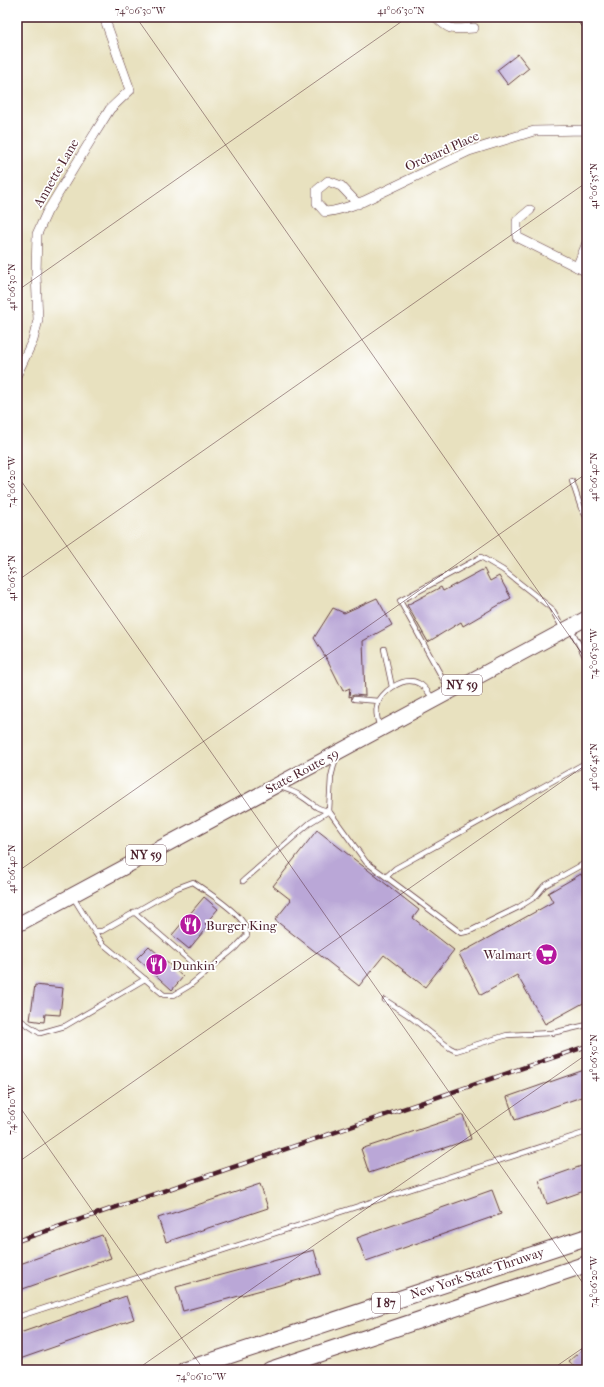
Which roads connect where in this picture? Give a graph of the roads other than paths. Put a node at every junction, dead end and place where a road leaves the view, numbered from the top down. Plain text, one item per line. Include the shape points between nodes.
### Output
1 (104, 17) edge
2 (436, 17) edge
3 (474, 28) dead end
4 (587, 131) edge
5 (358, 204) dead end
6 (530, 210) dead end
7 (587, 243) edge
8 (577, 267) junction
9 (587, 272) edge
10 (17, 374) edge
11 (572, 481) dead end
12 (587, 518) edge
13 (587, 618) edge
14 (567, 629) junction
15 (384, 649) dead end
16 (587, 660) edge
17 (392, 687) junction
18 (449, 692) junction
19 (354, 699) dead end
20 (434, 700) junction
21 (379, 701) junction
22 (380, 729) junction
23 (337, 752) junction
24 (587, 762) edge
25 (275, 785) junction
26 (329, 811) junction
27 (587, 862) edge
28 (387, 876) junction
29 (243, 882) dead end
30 (72, 895) junction
31 (134, 912) junction
32 (17, 925) edge
33 (94, 931) junction
34 (205, 974) junction
35 (144, 978) junction
36 (385, 1000) dead end
37 (17, 1016) edge
38 (587, 1025) edge
39 (587, 1132) edge
40 (587, 1237) edge
41 (587, 1264) edge
42 (17, 1317) edge
43 (185, 1370) edge
44 (270, 1370) edge

1 - 10 street, Annette Lane via 130,90 110,109 95,132 47,212 37,234 38,320 33,340
2 - 3 street via 446,28
4 - 5 street, Orchard Place via 534,131 469,151
6 - 8 street via 517,221 517,237
7 - 8 street
8 - 9 street
11 - 12 lane via 580,508
13 - 14 main road, State Route 59 / NY 59
14 - 16 lane
14 - 18 main road, State Route 59 / NY 59
14 - 18 lane via 551,608 503,570 480,557 400,601
15 - 17 lane
17 - 20 lane via 408,681 418,682
17 - 21 lane
18 - 20 main road, State Route 59 / NY 59
19 - 21 lane
20 - 22 main road, State Route 59 / NY 59
21 - 22 lane via 376,715
22 - 23 main road, State Route 59 / NY 59
23 - 25 main road, State Route 59 / NY 59
23 - 26 lane via 331,777
24 - 28 lane via 396,868
25 - 26 lane via 293,791 317,809
25 - 30 main road, State Route 59 / NY 59
26 - 28 lane via 366,862
26 - 29 lane via 311,822
27 - 28 lane via 544,886 535,897 519,907 462,933
30 - 32 main road, State Route 59 / NY 59
30 - 33 lane
31 - 33 lane via 102,931
31 - 34 lane
31 - 34 lane via 193,882 239,916 245,925 247,935
33 - 35 lane via 102,943
34 - 35 lane via 174,995 164,995
35 - 37 lane via 65,1026 40,1033
36 - 38 lane via 456,1051 507,1035 552,1032
39 - 42 lane
40 - 43 highway, New York State Thruway / I 87
41 - 44 highway, New York State Thruway / I 87

